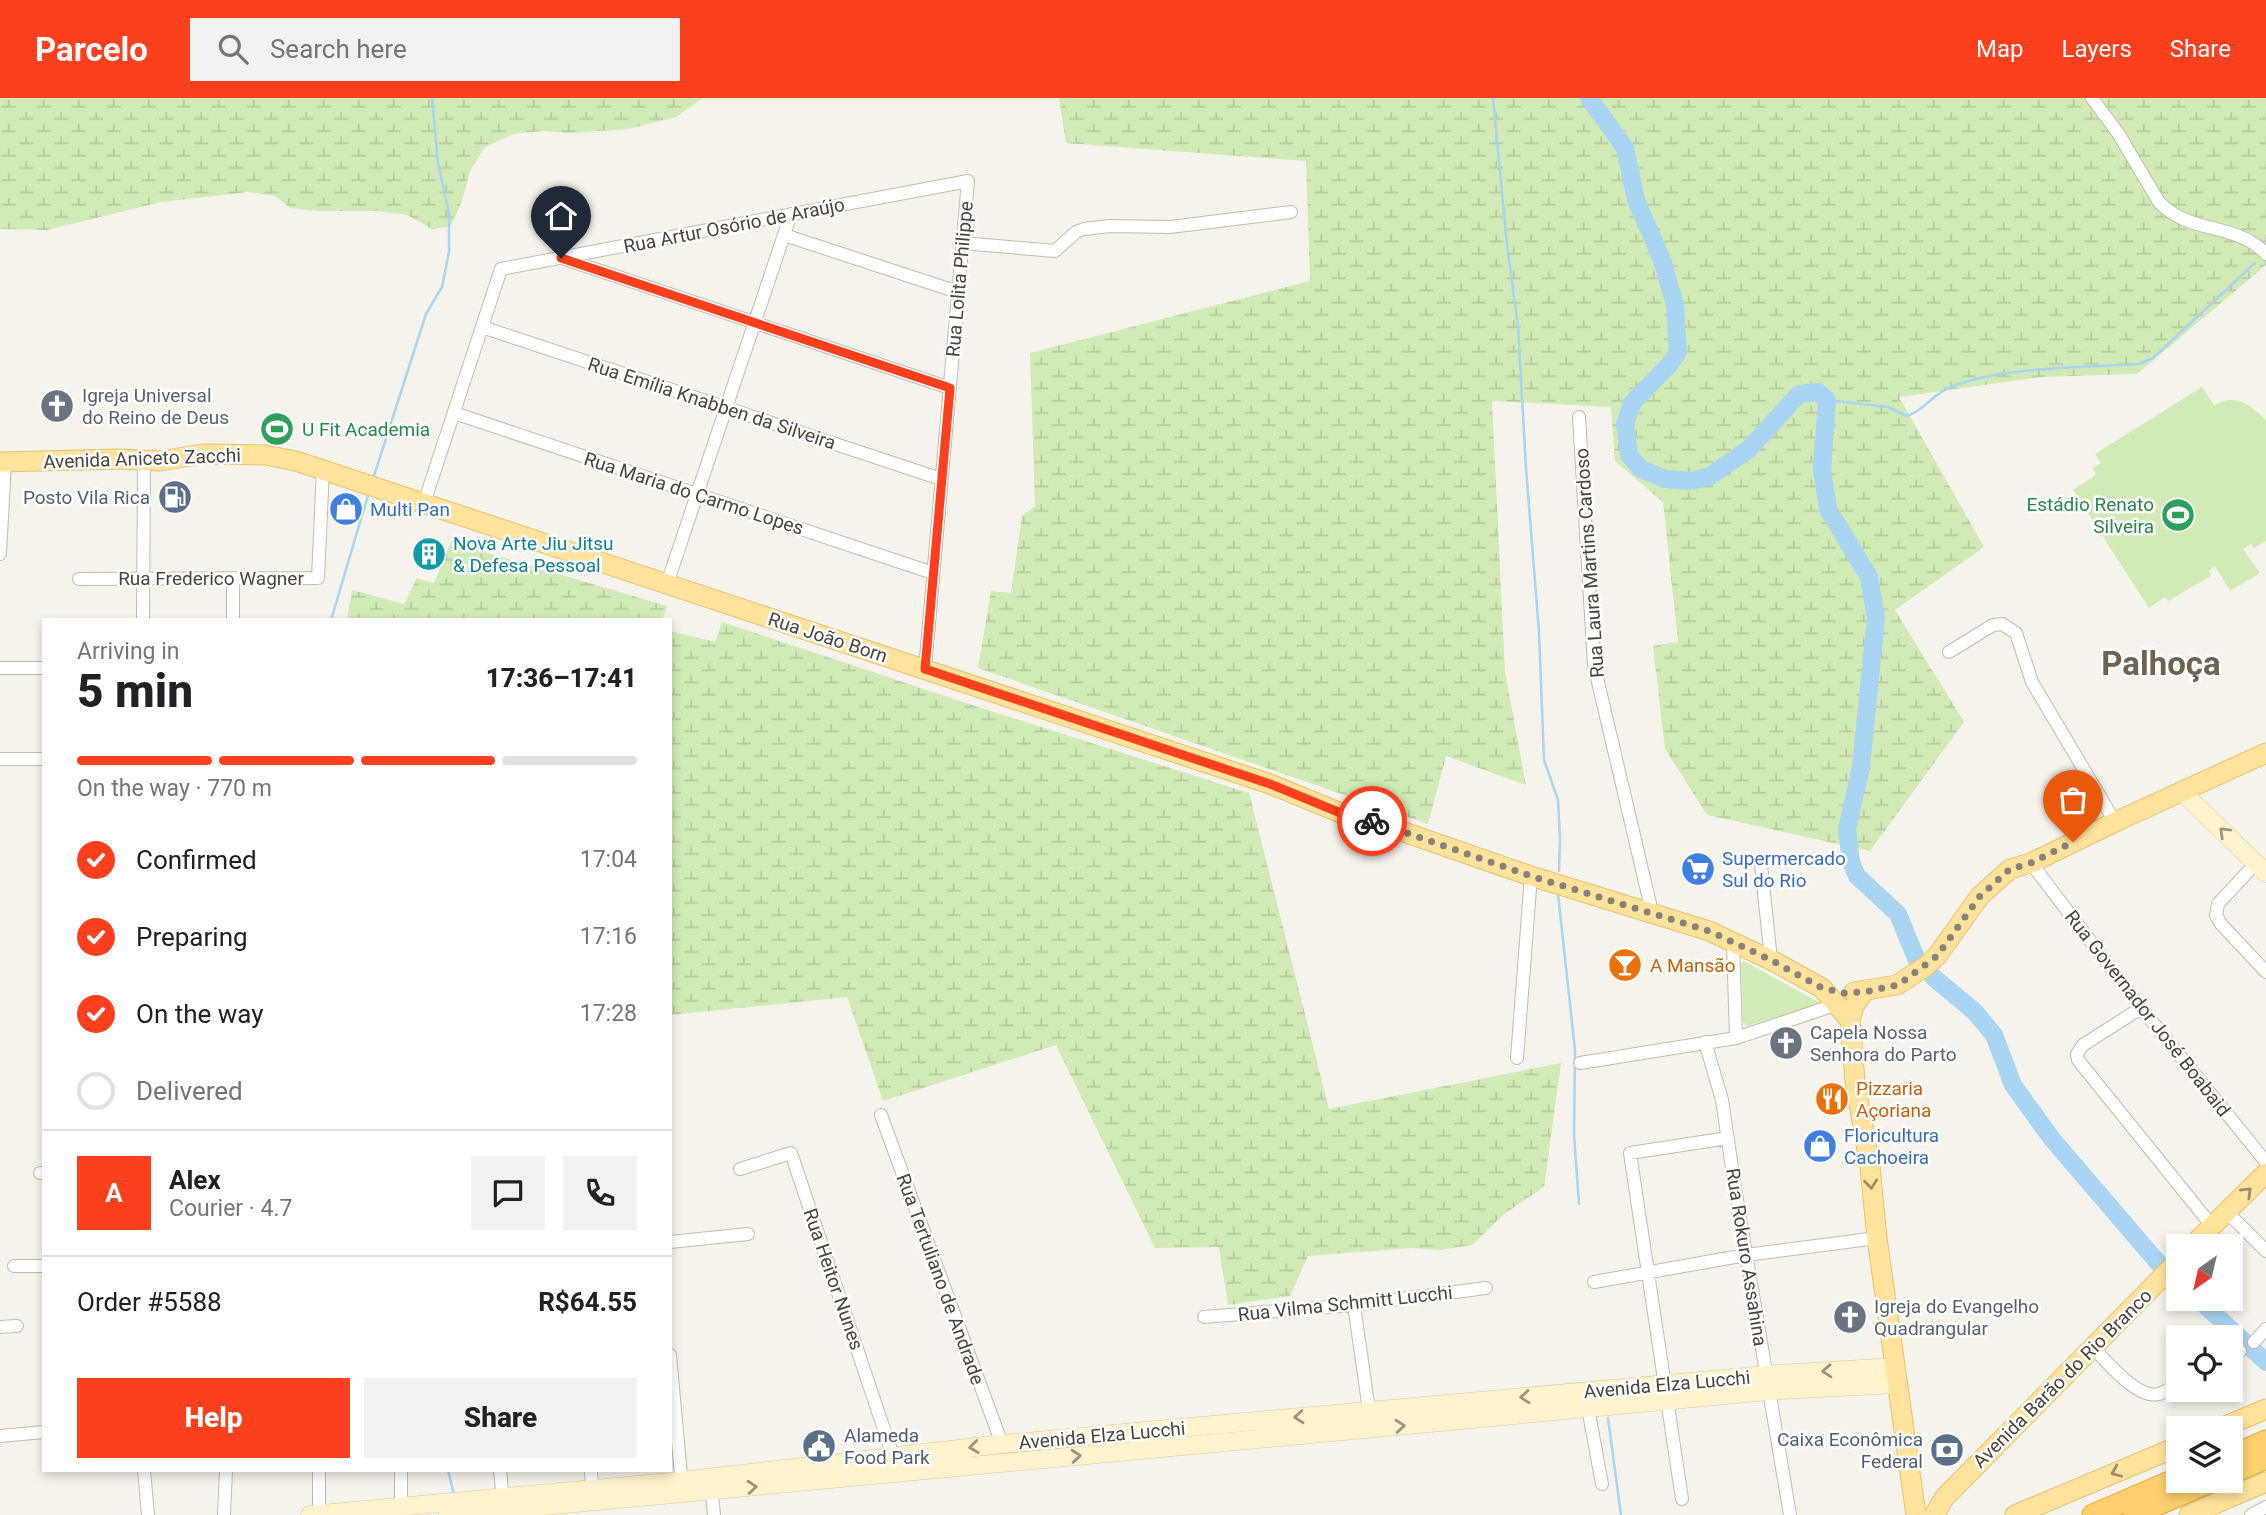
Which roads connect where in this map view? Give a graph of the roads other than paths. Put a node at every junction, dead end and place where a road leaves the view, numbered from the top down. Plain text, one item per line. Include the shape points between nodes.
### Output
1 (2092, 98) edge
2 (968, 181) joint
3 (1291, 212) dead end
4 (791, 214) junction
5 (784, 235) junction
6 (962, 243) junction
7 (2266, 254) edge
8 (561, 258) junction
9 (958, 292) junction
10 (755, 323) junction
11 (482, 327) junction
12 (950, 388) junction
13 (726, 408) junction
14 (454, 413) junction
15 (1579, 417) dead end
16 (144, 460) junction
17 (2, 462) edge
18 (323, 469) junction
19 (941, 479) junction
20 (383, 489) joint
21 (697, 494) junction
22 (425, 503) junction
23 (0, 554) edge
24 (933, 573) junction
25 (233, 578) junction
26 (79, 579) dead end
27 (144, 579) junction
28 (667, 584) junction
29 (144, 618) edge
30 (233, 618) edge
31 (1949, 652) dead end
32 (0, 668) edge
33 (42, 668) edge
34 (925, 669) junction
35 (2266, 753) edge
36 (0, 758) edge
37 (42, 759) edge
38 (2181, 791) junction
39 (2115, 822) junction
40 (2031, 863) junction
41 (1761, 864) dead end
42 (2261, 868) edge
43 (1531, 876) junction
44 (1652, 912) junction
45 (1734, 942) junction
46 (1771, 960) junction
47 (2266, 972) edge
48 (1822, 988) junction
49 (1864, 992) junction
50 (2141, 1008) junction
51 (1844, 1012) junction
52 (1736, 1038) junction
53 (1705, 1042) junction
54 (1517, 1058) dead end
55 (1580, 1063) dead end
56 (881, 1115) dead end
57 (1728, 1138) junction
58 (2266, 1161) edge
59 (740, 1169) dead end
60 (2266, 1173) edge
61 (2219, 1219) junction
62 (748, 1234) dead end
63 (2204, 1234) edge
64 (1877, 1238) junction
65 (672, 1242) edge
66 (2266, 1251) edge
67 (1746, 1255) junction
68 (14, 1266) dead end
69 (42, 1266) edge
70 (1647, 1271) junction
71 (2166, 1273) edge
72 (1594, 1282) dead end
73 (1486, 1288) dead end
74 (1354, 1305) junction
75 (1204, 1317) dead end
76 (17, 1326) dead end
77 (0, 1327) edge
78 (2266, 1329) edge
79 (2254, 1342) dead end
80 (2092, 1347) junction
81 (1896, 1375) junction
82 (672, 1377) edge
83 (1768, 1383) junction
84 (2166, 1390) edge
85 (1665, 1392) junction
86 (1588, 1408) junction
87 (2266, 1409) edge
88 (1369, 1410) junction
89 (2243, 1419) edge
90 (1139, 1431) junction
91 (42, 1432) edge
92 (0, 1436) edge
93 (2266, 1441) edge
94 (1002, 1444) junction
95 (1142, 1450) junction
96 (2166, 1451) edge
97 (2243, 1451) edge
98 (894, 1456) junction
99 (2266, 1458) edge
100 (2243, 1468) edge
101 (144, 1472) edge
102 (226, 1472) edge
103 (319, 1472) edge
104 (401, 1472) edge
105 (500, 1472) edge
106 (591, 1472) edge
107 (2266, 1482) edge
108 (711, 1484) junction
109 (1602, 1484) dead end
110 (2166, 1484) edge
111 (682, 1487) junction
112 (1912, 1487) junction
113 (592, 1489) junction
114 (2184, 1493) edge
115 (1945, 1497) junction
116 (1682, 1499) dead end
117 (503, 1503) junction
118 (2266, 1507) edge
119 (454, 1509) edge
120 (401, 1511) edge
121 (319, 1514) edge
122 (2197, 1514) edge
123 (148, 1515) edge
124 (224, 1515) edge
125 (310, 1515) edge
126 (714, 1515) edge
127 (1790, 1515) edge
128 (1916, 1515) edge
129 (1934, 1515) edge
130 (2015, 1515) edge
131 (2093, 1515) edge
132 (2134, 1515) edge
133 (2251, 1515) edge

1 - 7 street via 2166,209 2187,222 2246,237
2 - 4 street, Rua Artur Osório de Araújo
2 - 6 street, Rua Lolita Philippe
3 - 6 street via 1170,227 1084,229 1055,251
4 - 5 street
4 - 8 street, Rua Artur Osório de Araújo
5 - 9 street
5 - 10 street
6 - 9 street, Rua Lolita Philippe
8 - 10 street
8 - 11 street, Rua Artur Osório de Araújo via 501,269
9 - 12 street, Rua Lolita Philippe
10 - 12 street
10 - 13 street
11 - 13 street, Rua Emília Knabben da Silveira
11 - 14 street
12 - 19 street, Rua Lolita Philippe
13 - 19 street, Rua Emília Knabben da Silveira
13 - 21 street
14 - 21 street, Rua Maria do Carmo Lopes
14 - 22 street
15 - 44 street, Rua Laura Martins Cardoso via 1594,665
16 - 17 main road, Avenida Aniceto Zacchi
16 - 18 main road, Avenida Aniceto Zacchi via 203,454 265,455
16 - 27 street
17 - 23 street
18 - 20 main road, Avenida Aniceto Zacchi
18 - 25 street, Rua Frederico Wagner via 318,578
19 - 24 street, Rua Lolita Philippe
20 - 22 main road, Rua João Born
21 - 24 street, Rua Maria do Carmo Lopes
21 - 28 street
22 - 28 main road, Rua João Born
24 - 34 street, Rua Lolita Philippe
25 - 27 street, Rua Frederico Wagner
25 - 30 street
26 - 27 street, Rua Frederico Wagner
27 - 29 street
28 - 34 main road, Rua João Born
31 - 39 street via 1993,625 2008,626 2016,633 2032,682
32 - 33 street
34 - 43 main road, Rua João Born
35 - 38 main road
36 - 37 street
38 - 39 main road
42 -> 38 main road
39 - 40 main road
40 - 49 main road via 2010,869 1980,896 1926,966 1898,985
40 - 50 street, Rua Governador José Boabaid
41 - 46 street
42 - 47 street via 2218,904 2216,915
43 - 44 main road, Rua João Born
43 - 54 street
44 - 45 main road, Rua João Born
45 - 46 main road, Rua João Born
45 - 52 street
46 - 48 main road, Rua João Born
48 - 49 main road
48 - 51 main road
49 - 51 main road
50 - 58 street, Rua Governador José Boabaid
50 - 61 street via 2082,1045 2078,1060
51 - 52 street
51 -> 64 main road
52 - 53 street
53 - 55 street
53 - 57 street, Rua Rokuro Assahina
56 - 94 street, Rua Tertuliano de Andrade
57 - 67 street, Rua Rokuro Assahina
57 - 70 street via 1630,1153
59 - 98 street, Rua Heitor Nunes via 791,1153
61 -> 60 main road
61 - 63 main road
61 - 66 street
62 - 65 street
64 - 67 street
64 - 81 main road
67 - 70 street
67 - 83 street, Rua Rokuro Assahina
68 - 69 street
70 - 72 street
70 - 85 street
71 - 80 main road, Avenida Barão do Rio Branco
73 - 74 street, Rua Vilma Schmitt Lucchi
74 - 75 street, Rua Vilma Schmitt Lucchi
74 - 88 street
76 - 77 street
78 - 79 street
80 - 84 street via 2137,1390 2148,1394
80 - 115 main road, Avenida Barão do Rio Branco
81 - 83 main road, Avenida Elza Lucchi
81 - 112 main road
82 - 111 street
83 - 85 main road, Avenida Elza Lucchi
83 - 127 street, Rua Rokuro Assahina
85 - 86 main road, Avenida Elza Lucchi
85 -> 88 main road, Avenida Elza Lucchi
85 - 116 street
95 -> 86 main road, Avenida Elza Lucchi
86 - 109 street
87 - 89 main road
88 -> 90 main road, Avenida Elza Lucchi
90 - 94 main road, Avenida Elza Lucchi
90 - 95 main road
91 - 92 street
93 - 97 highway
94 -> 98 main road, Avenida Elza Lucchi
108 -> 95 main road, Avenida Elza Lucchi
96 -> 130 main road
98 - 108 main road, Avenida Elza Lucchi
99 - 100 highway
101 - 123 street
102 - 124 street
103 - 121 street
104 - 120 street
105 - 117 street
106 - 113 street
107 - 122 main road
108 - 111 main road, Avenida Elza Lucchi
108 - 126 street
110 - 131 highway
111 - 113 main road, Avenida Elza Lucchi
111 - 117 main road, Avenida Elza Lucchi
112 - 115 main road via 1930,1498
112 - 128 main road
113 - 117 main road, Avenida Elza Lucchi
114 - 132 highway
115 - 129 main road, Avenida Barão do Rio Branco
117 - 119 main road, Avenida Elza Lucchi
118 - 133 street
119 - 120 main road, Avenida Elza Lucchi
120 - 121 main road, Avenida Elza Lucchi
121 - 125 main road, Avenida Elza Lucchi

